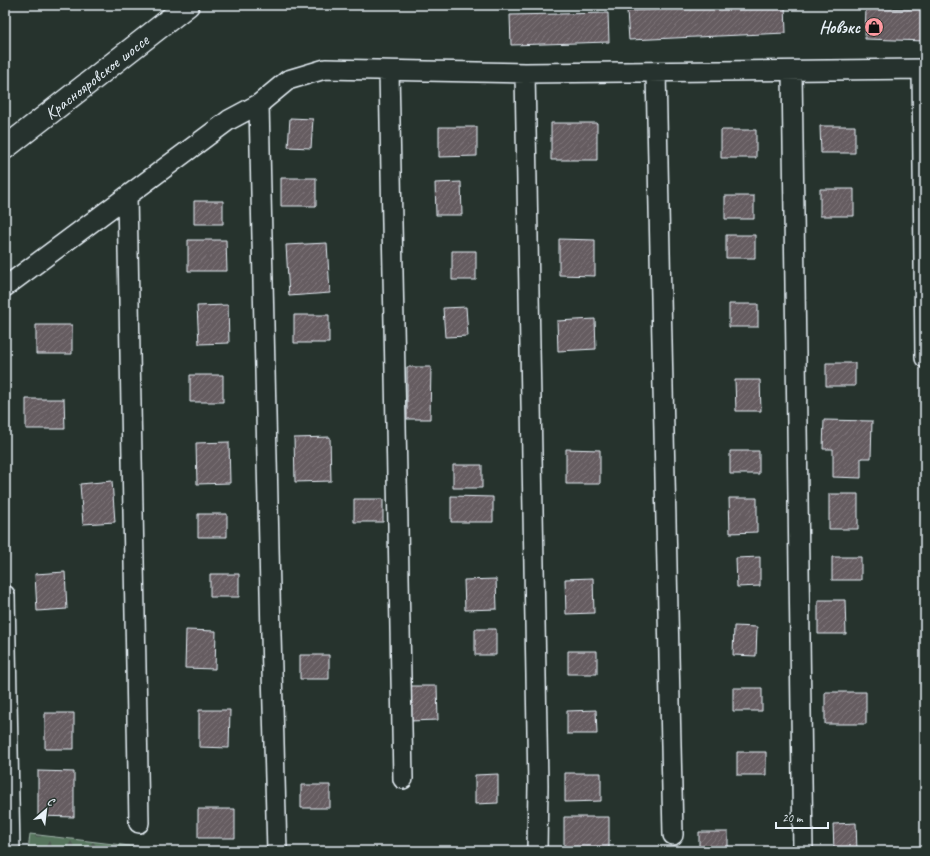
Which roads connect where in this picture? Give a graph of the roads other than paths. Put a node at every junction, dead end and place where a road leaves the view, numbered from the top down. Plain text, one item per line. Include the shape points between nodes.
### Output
1 (188, 5) edge
2 (924, 69) edge
3 (389, 71) junction
4 (792, 72) junction
5 (524, 73) junction
6 (656, 73) junction
7 (260, 104) junction
8 (5, 148) edge
9 (127, 196) junction
10 (5, 288) edge
11 (925, 358) edge
12 (5, 596) edge
13 (403, 779) dead end
14 (139, 822) dead end
15 (673, 835) dead end
16 (10, 851) edge
17 (277, 851) edge
18 (537, 851) edge
19 (803, 851) edge

1 - 8 street, Краснояровское шоссе
2 - 4 street
2 - 11 street
3 - 5 street
3 - 7 street via 325,69 288,80
3 - 13 street
4 - 6 street
4 - 19 street
5 - 6 street
5 - 18 street via 538,785
6 - 15 street
7 - 9 street via 229,120
7 - 17 street
9 - 10 street
9 - 14 street
12 - 16 street

